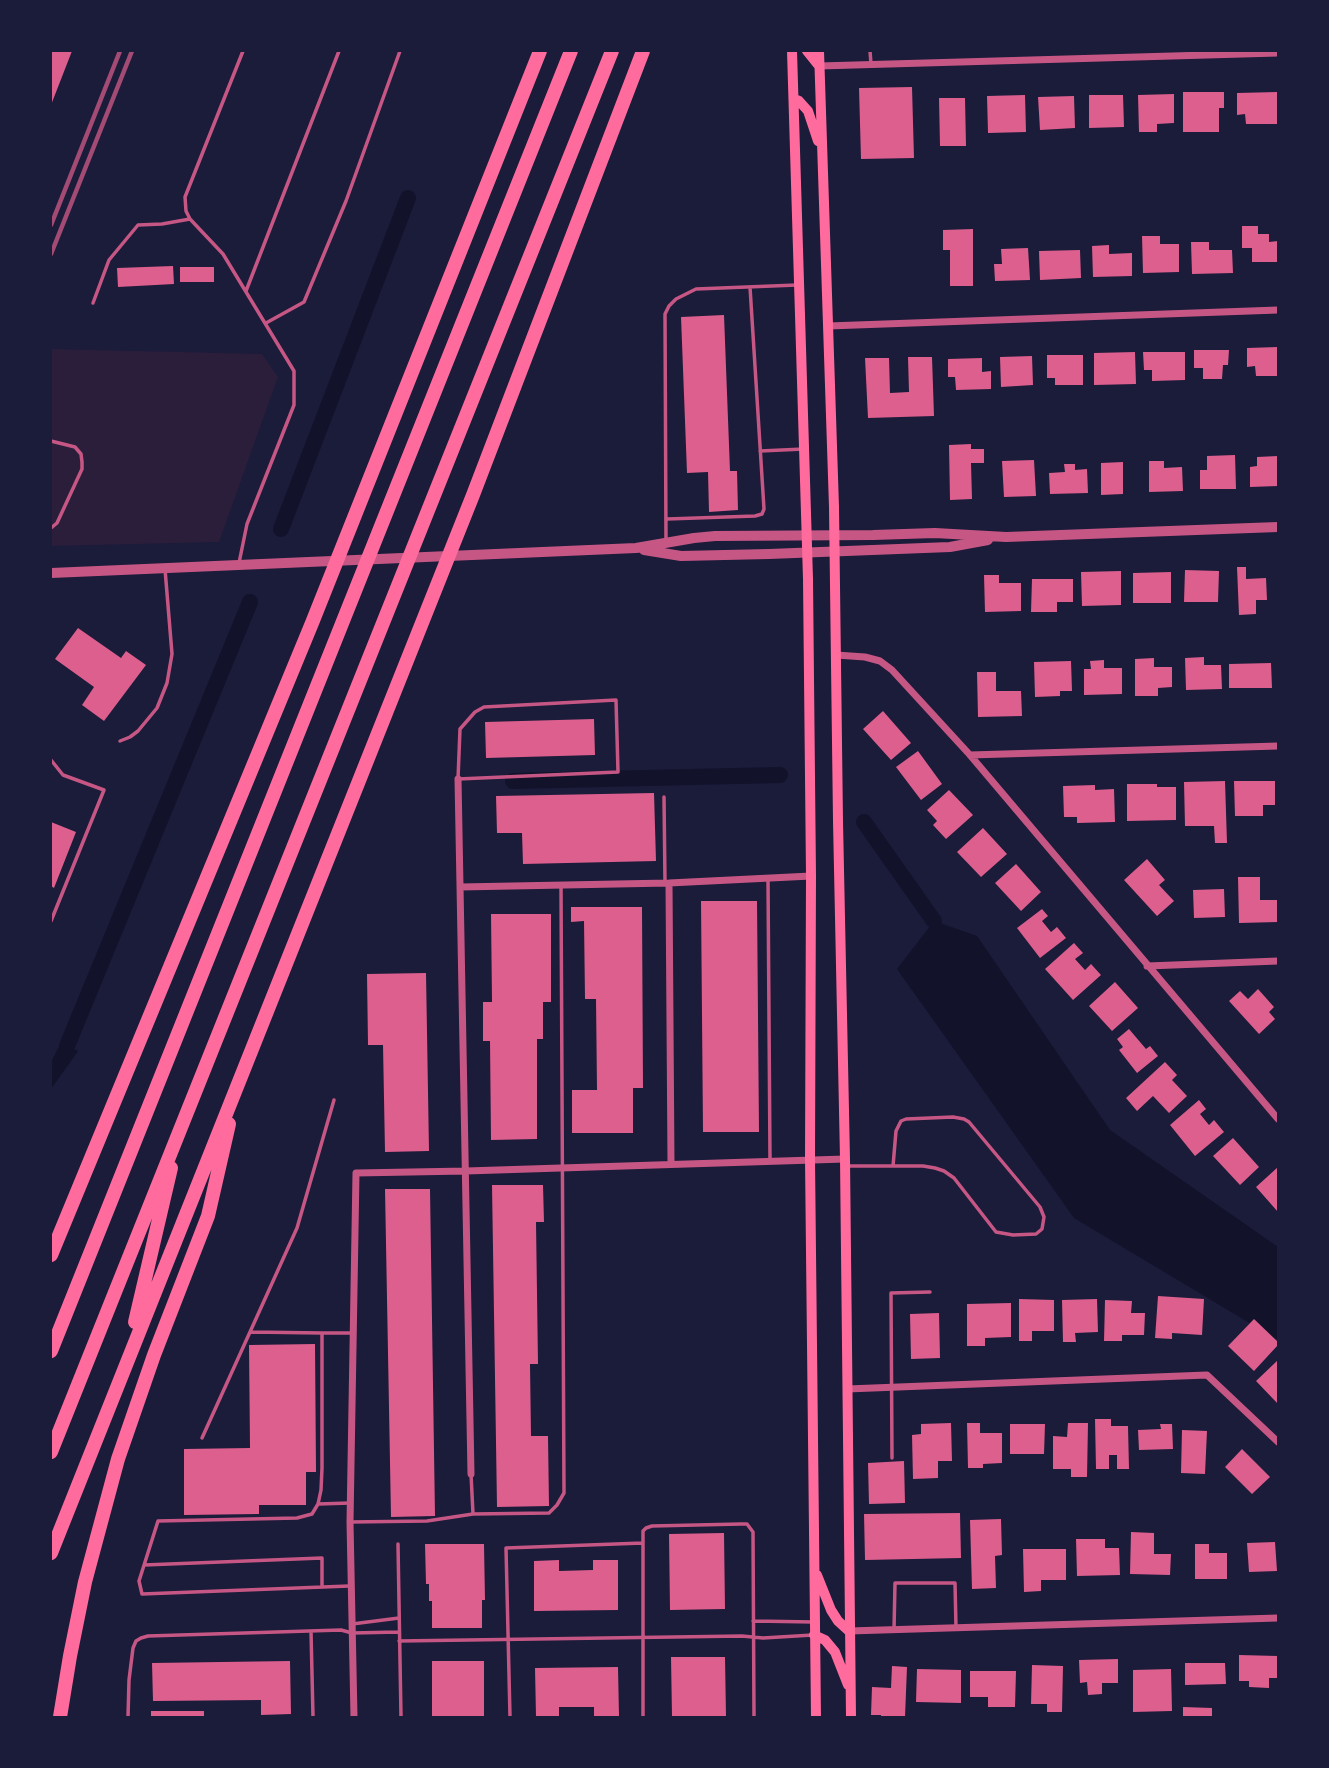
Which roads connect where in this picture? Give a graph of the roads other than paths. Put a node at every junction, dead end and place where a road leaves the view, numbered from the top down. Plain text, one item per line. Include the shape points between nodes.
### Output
1 (243, 51) edge
2 (339, 51) edge
3 (400, 51) edge
4 (540, 51) edge
5 (571, 51) edge
6 (612, 51) edge
7 (643, 51) edge
8 (792, 51) edge
9 (807, 51) edge
10 (819, 51) edge
11 (870, 51) edge
12 (1012, 51) edge
13 (1192, 53) edge
14 (1278, 53) edge
15 (1013, 60) junction
16 (871, 64) junction
17 (820, 66) junction
18 (794, 99) junction
19 (822, 153) junction
20 (190, 219) junction
21 (799, 285) junction
22 (750, 287) junction
23 (246, 291) junction
24 (93, 303) dead end
25 (1278, 310) edge
26 (265, 323) junction
27 (828, 326) junction
28 (51, 441) edge
29 (804, 449) junction
30 (760, 451) junction
31 (666, 519) junction
32 (1278, 527) edge
33 (51, 528) edge
34 (807, 535) junction
35 (835, 535) junction
36 (1006, 537) junction
37 (666, 543) junction
38 (636, 548) junction
39 (835, 551) junction
40 (808, 553) junction
41 (239, 565) junction
42 (165, 567) junction
43 (51, 573) edge
44 (836, 655) junction
45 (120, 741) dead end
46 (1278, 746) edge
47 (970, 755) junction
48 (51, 760) edge
49 (458, 779) junction
50 (664, 797) dead end
51 (811, 876) junction
52 (768, 878) junction
53 (667, 883) junction
54 (561, 885) junction
55 (460, 887) junction
56 (51, 921) edge
57 (1278, 961) edge
58 (1147, 966) junction
59 (240, 1079) junction
60 (334, 1100) dead end
61 (183, 1119) junction
62 (1278, 1119) edge
63 (810, 1159) junction
64 (769, 1160) junction
65 (845, 1162) junction
66 (671, 1164) junction
67 (893, 1166) junction
68 (563, 1167) junction
69 (466, 1171) junction
70 (77, 1192) junction
71 (51, 1238) edge
72 (51, 1255) edge
73 (930, 1292) dead end
74 (250, 1332) junction
75 (321, 1333) junction
76 (353, 1333) junction
77 (51, 1351) edge
78 (124, 1369) junction
79 (892, 1388) junction
80 (846, 1390) junction
81 (202, 1438) dead end
82 (1278, 1442) edge
83 (51, 1452) edge
84 (892, 1458) dead end
85 (471, 1474) joint
86 (351, 1503) junction
87 (318, 1504) junction
88 (472, 1514) junction
89 (350, 1522) junction
90 (643, 1543) junction
91 (398, 1544) dead end
92 (51, 1553) edge
93 (144, 1565) junction
94 (814, 1569) junction
95 (351, 1586) junction
96 (322, 1587) junction
97 (398, 1618) junction
98 (1278, 1618) edge
99 (753, 1621) junction
100 (814, 1622) junction
101 (352, 1624) junction
102 (956, 1628) junction
103 (894, 1630) junction
104 (311, 1631) junction
105 (849, 1631) junction
106 (399, 1632) junction
107 (352, 1633) junction
108 (814, 1635) junction
109 (643, 1638) junction
110 (753, 1638) junction
111 (509, 1640) junction
112 (399, 1641) junction
113 (850, 1691) junction
114 (60, 1717) edge
115 (128, 1717) edge
116 (313, 1717) edge
117 (354, 1717) edge
118 (401, 1717) edge
119 (510, 1717) edge
120 (643, 1717) edge
121 (754, 1717) edge
122 (816, 1717) edge
123 (851, 1717) edge

1 - 20 lane via 186,197
2 - 23 lane
3 - 26 lane via 304,302
4 - 70 highway via 312,623
5 - 77 highway
6 - 61 highway
7 - 59 highway via 473,495
8 - 18 main road
9 - 17 main road
10 - 17 main road
11 - 16 lane
12 - 15 street
13 - 14 street
13 - 15 street
15 - 16 street
16 - 17 street
17 - 19 main road
18 - 19 main road via 808,111
18 - 21 main road
19 - 27 main road
20 - 23 lane via 223,254
20 - 24 lane via 138,225 109,260
21 - 22 lane
21 - 29 main road
22 - 30 lane
22 - 31 lane via 696,289 676,299 665,314
23 - 26 lane
25 - 27 street
26 - 41 lane via 294,371 294,405 247,524
27 - 35 main road
28 - 33 lane via 75,447 82,462
29 - 30 lane
29 - 34 main road
30 - 31 lane via 762,514
31 - 37 lane
32 - 36 street
34 - 35 street
34 - 37 street via 715,536
34 - 40 main road
35 - 36 street
35 - 39 main road
36 - 39 street via 950,547
37 - 38 street
38 - 40 street via 681,556
38 - 41 street
39 - 40 street
39 - 44 main road
40 - 51 main road
41 - 42 street
42 - 43 street
42 - 45 lane via 172,654 167,683 157,708 138,730
44 - 47 street via 865,657 886,665
44 - 65 main road
46 - 47 street
47 - 58 street
48 - 56 lane via 63,775 104,790
49 - 49 lane via 618,772 616,700 484,707 460,729
49 - 55 street
50 - 53 lane
51 - 52 street
51 - 63 main road
52 - 53 street
52 - 64 lane
53 - 54 street
53 - 66 street
54 - 55 street
54 - 68 lane
55 - 69 street
57 - 58 street
58 - 62 street
59 - 78 highway
59 - 114 highway via 208,1216 146,1378 104,1507
60 - 74 lane via 297,1227
61 - 78 highway
61 - 83 highway
63 - 64 street
63 - 65 street
63 - 94 main road
64 - 66 street
65 - 67 lane
65 - 80 main road
66 - 68 street
67 - 67 lane via 944,1171 996,1232 1036,1234 1042,1228 1040,1207 964,1119 901,1121
68 - 69 street
68 - 88 lane via 564,1493 549,1513
69 - 76 street via 356,1173
69 - 85 street
70 - 71 highway
70 - 72 highway
73 - 79 lane via 891,1293
74 - 75 lane
74 - 81 lane
75 - 76 lane
75 - 87 lane via 323,1468
76 - 86 street
78 - 92 highway
79 - 80 street
79 - 82 street via 1207,1375
79 - 84 lane
80 - 105 main road
85 - 88 lane
86 - 87 lane
86 - 89 street
87 - 93 lane via 312,1514 298,1518 158,1521
88 - 89 lane via 427,1521
89 - 95 street
90 - 99 lane via 643,1531 652,1525 747,1524 753,1532
90 - 109 lane
90 - 111 lane via 506,1548
91 - 97 lane
93 - 96 lane via 322,1558
93 - 96 lane via 139,1581 142,1594
94 - 100 main road
94 - 105 main road via 831,1610
95 - 96 lane
95 - 101 street
97 - 101 lane
97 - 106 lane
98 - 102 street
99 - 100 lane
99 - 110 lane
100 - 108 main road
101 - 107 street
102 - 103 street
102 - 103 lane via 955,1583 895,1583
103 - 105 street
104 - 107 lane
104 - 115 lane via 141,1638 133,1648
104 - 116 lane
105 - 113 main road
106 - 107 lane
106 - 112 lane
107 - 117 street
108 - 110 lane
108 - 113 main road via 835,1652
108 - 122 main road
109 - 110 lane
109 - 111 lane
109 - 120 lane
110 - 121 lane
111 - 112 lane
111 - 119 lane
112 - 118 lane
113 - 123 main road

